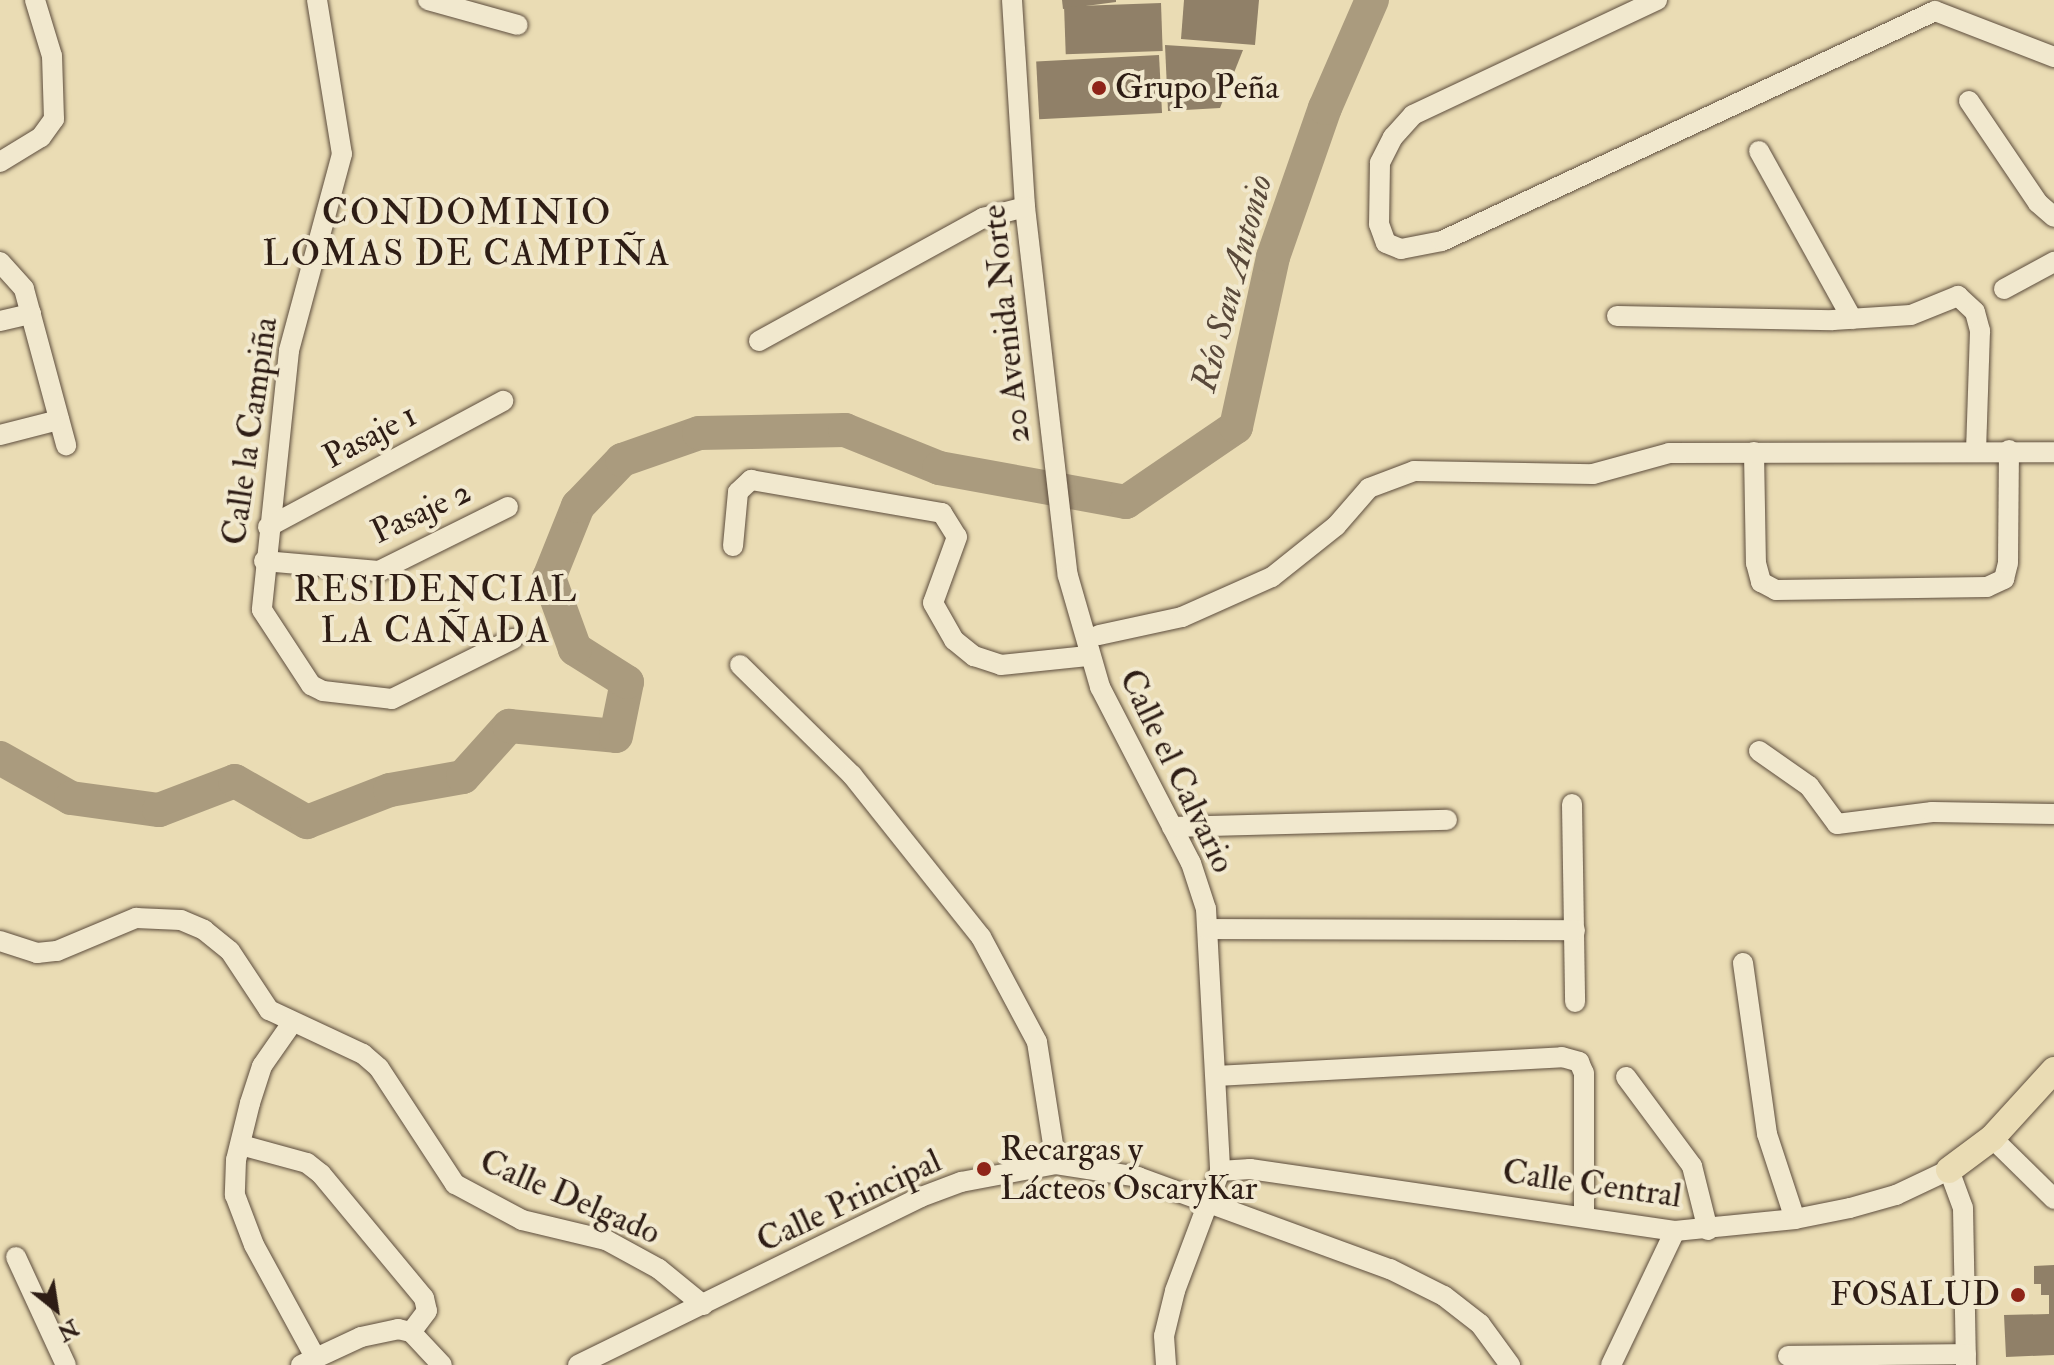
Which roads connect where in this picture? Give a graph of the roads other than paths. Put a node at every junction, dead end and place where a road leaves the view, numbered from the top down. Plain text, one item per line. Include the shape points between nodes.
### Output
1 (35, 0) edge
2 (317, 0) edge
3 (428, 0) edge
4 (1012, 0) edge
5 (1657, 0) edge
6 (1934, 6) edge
7 (518, 25) dead end
8 (2054, 57) edge
9 (1969, 101) dead end
10 (1759, 151) dead end
11 (0, 162) edge
12 (1025, 207) junction
13 (2054, 217) edge
14 (0, 262) edge
15 (2054, 262) edge
16 (2004, 289) dead end
17 (31, 314) junction
18 (1617, 316) dead end
19 (1852, 319) junction
20 (0, 321) edge
21 (759, 341) dead end
22 (503, 401) dead end
23 (59, 420) junction
24 (0, 435) edge
25 (66, 445) dead end
26 (1976, 449) junction
27 (2009, 450) junction
28 (1754, 452) junction
29 (2054, 452) edge
30 (508, 507) dead end
31 (268, 527) junction
32 (733, 546) dead end
33 (264, 561) junction
34 (513, 639) dead end
35 (1089, 643) junction
36 (740, 665) dead end
37 (1759, 751) dead end
38 (1572, 804) dead end
39 (2054, 814) edge
40 (1447, 820) dead end
41 (1172, 827) junction
42 (1208, 929) junction
43 (1575, 930) junction
44 (0, 941) edge
45 (1743, 963) dead end
46 (1575, 1002) dead end
47 (292, 1023) junction
48 (2054, 1070) edge
49 (1216, 1076) junction
50 (1626, 1077) dead end
51 (1992, 1138) junction
52 (241, 1145) junction
53 (1056, 1164) junction
54 (1949, 1170) junction
55 (1220, 1171) junction
56 (2054, 1199) edge
57 (1207, 1204) junction
58 (1584, 1215) junction
59 (1795, 1219) junction
60 (1708, 1230) junction
61 (1675, 1231) junction
62 (16, 1257) dead end
63 (703, 1305) junction
64 (411, 1332) junction
65 (1788, 1356) dead end
66 (1966, 1360) edge
67 (308, 1361) edge
68 (66, 1365) edge
69 (442, 1365) edge
70 (578, 1365) edge
71 (1166, 1365) edge
72 (1510, 1365) edge
73 (1611, 1365) edge

1 - 11 street via 52,56 54,119 41,137
2 - 31 street, Calle la Campiña via 342,154 289,351
3 - 7 street
4 - 12 street, 20 Avenida Norte
5 - 6 street via 1413,115 1393,137 1380,163 1379,224 1386,243 1401,249 1442,241
6 - 8 street
9 - 13 street via 2038,203
10 - 19 street
12 - 21 street via 983,218
12 - 35 street, 20 Avenida Norte via 1060,516
14 - 17 street via 21,283
15 - 16 street
17 - 20 street
17 - 23 street
18 - 19 street
19 - 26 street via 1911,315 1958,296 1975,312 1980,331
22 - 31 street, Pasaje 1
23 - 24 street
23 - 25 street
26 - 27 street
26 - 28 street
27 - 28 street via 2004,579 1987,587 1776,590 1761,582 1756,563
27 - 29 street
28 - 35 street via 1669,453 1593,474 1414,471 1369,488 1336,526 1272,577 1182,617
30 - 33 street, Pasaje 2 via 379,571
31 - 33 street, Calle la Campiña
32 - 35 street via 738,492 751,480 942,513 957,537 933,603 954,640 974,656 1001,665
33 - 34 street, Calle la Campiña via 262,610 302,676 323,691 392,699
35 - 41 street, Calle el Calvario
36 - 53 street via 852,775 981,937 1037,1042
37 - 39 street via 1809,786 1837,824 1932,812
38 - 43 street
40 - 41 street
41 - 42 street, Calle el Calvario via 1201,886
42 - 43 street
42 - 49 street, Calle el Calvario
43 - 46 street
44 - 47 street, Calle Delgado via 37,953 57,951 136,918 181,920 230,951 260,1001
45 - 59 street via 1767,1134
47 - 52 street via 262,1066
47 - 63 street, Calle Delgado via 363,1054 379,1068 455,1184 522,1220 606,1240 659,1269
48 - 51 main road
49 - 55 street, Calle el Calvario
49 - 58 street via 1562,1057 1579,1062 1584,1073
50 - 60 street via 1692,1166
51 - 54 main road
51 - 56 street
52 - 64 street via 307,1163 321,1174 424,1298 427,1311
52 - 67 street via 237,1206
53 - 57 street, Calle Principal via 1138,1177
53 - 63 street, Calle Principal via 961,1182 921,1197
54 - 59 street, Calle Central via 1896,1195
54 - 66 street via 1963,1208
55 - 57 street, Calle el Calvario
55 - 58 street, Calle Central via 1250,1169
57 - 71 street, Calle el Calvario via 1175,1291 1164,1336
57 - 72 street via 1353,1254 1444,1296 1480,1324
58 - 61 street, Calle Central
59 - 60 street, Calle Central
60 - 61 street, Calle Central
61 - 73 street via 1636,1328
62 - 68 street
63 - 70 street, Calle Principal
64 - 67 street via 389,1330
64 - 69 street
65 - 66 street

